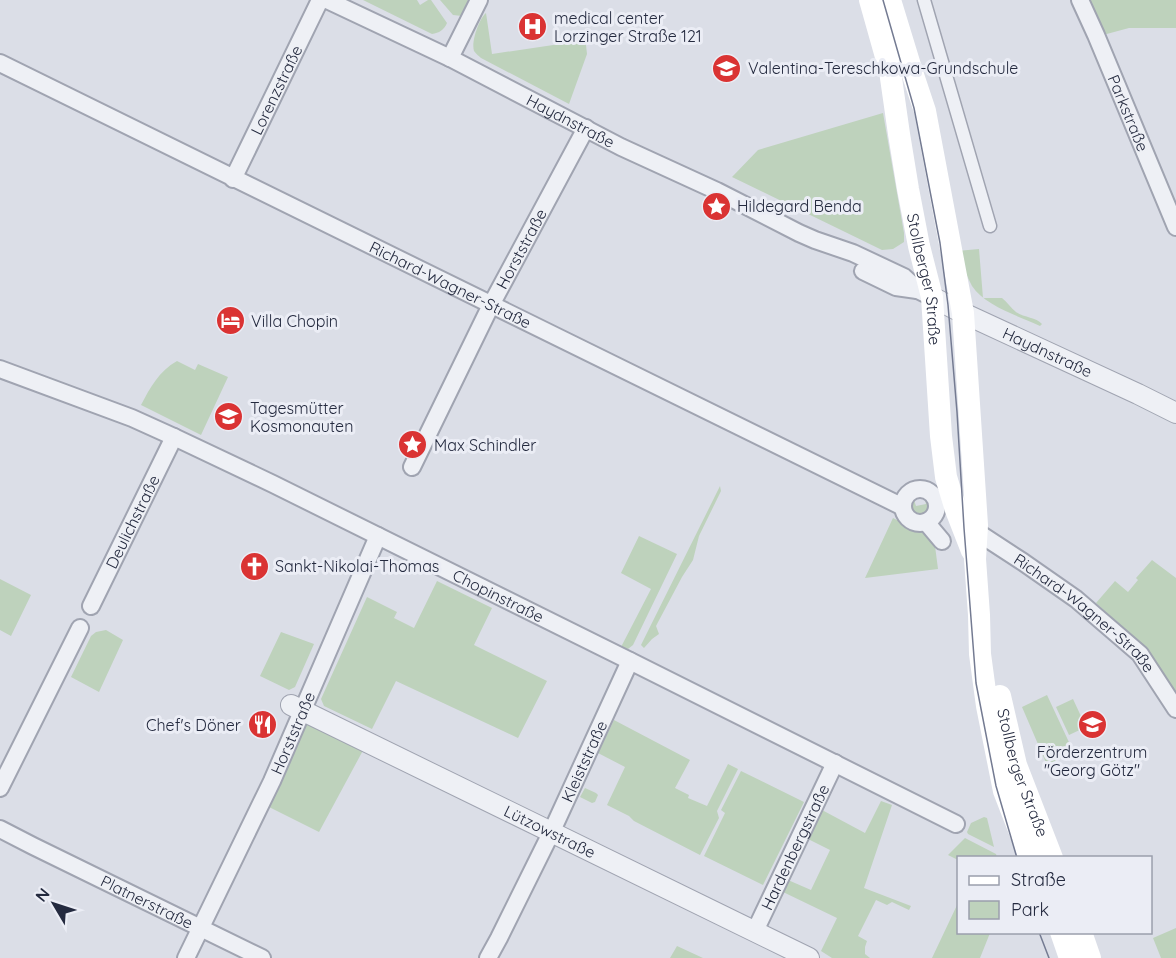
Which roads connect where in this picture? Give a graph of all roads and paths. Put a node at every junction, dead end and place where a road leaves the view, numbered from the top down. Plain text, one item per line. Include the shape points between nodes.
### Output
1 (320, 0) edge
2 (327, 0) edge
3 (478, 0) edge
4 (870, 0) edge
5 (890, 0) edge
6 (924, 0) edge
7 (1080, 0) edge
8 (450, 58) junction
9 (0, 63) edge
10 (586, 128) junction
11 (233, 179) junction
12 (990, 226) dead end
13 (1176, 227) edge
14 (925, 294) junction
15 (491, 305) junction
16 (963, 313) junction
17 (0, 369) edge
18 (1176, 413) edge
19 (174, 437) junction
20 (412, 467) dead end
21 (903, 507) junction
22 (926, 522) junction
23 (977, 532) junction
24 (378, 536) junction
25 (942, 541) dead end
26 (975, 559) junction
27 (91, 606) dead end
28 (980, 615) junction
29 (80, 628) dead end
30 (630, 660) junction
31 (297, 708) junction
32 (1176, 709) edge
33 (835, 763) junction
34 (0, 788) edge
35 (956, 824) dead end
36 (0, 829) edge
37 (551, 832) junction
38 (1029, 856) edge
39 (1051, 856) edge
40 (201, 927) junction
41 (755, 932) junction
42 (1060, 934) edge
43 (1081, 934) edge
44 (186, 958) edge
45 (262, 958) edge
46 (488, 958) edge
47 (809, 958) edge
48 (1070, 958) edge
49 (1090, 958) edge

1 - 11 street, Lorenzstraße
2 - 8 street, Haydnstraße
3 - 8 street
4 - 14 main road, Stollberger Straße via 890,71
5 - 16 main road, Stollberger Straße via 925,111
6 - 12 street
7 - 13 street, Parkstraße
8 - 10 street, Haydnstraße
9 - 11 street, Richard-Wagner-Straße
10 - 14 street, Haydnstraße via 815,240 853,253 903,278
10 - 15 street, Horststraße
11 - 15 street, Richard-Wagner-Straße
14 - 16 street, Haydnstraße
14 - 26 main road, Stollberger Straße via 946,477
15 - 20 street, Horststraße
15 - 21 street, Richard-Wagner-Straße
16 - 18 street, Haydnstraße
16 - 23 main road, Stollberger Straße
17 - 19 street, Chopinstraße
19 - 24 street, Chopinstraße
19 - 27 street, Deulichstraße
21 - 22 street, Richard-Wagner-Straße via 908,518
21 - 22 street via 911,492 930,492 938,507
22 - 25 street, Richard-Wagner-Straße
23 - 26 main road, Stollberger Straße
23 - 32 street, Richard-Wagner-Straße via 1076,599 1140,654
24 - 30 street, Chopinstraße
24 - 31 street, Horststraße
26 - 28 main road, Stollberger Straße
28 - 38 main road, Stollberger Straße via 980,654 999,769
28 - 39 main road, Stollberger Straße via 1016,765
29 - 34 street
30 - 33 street, Chopinstraße
30 - 37 street, Kleiststraße
31 - 37 street, Lützowstraße
31 - 40 street, Horststraße via 272,781
33 - 35 street, Chopinstraße
33 - 41 street, Hardenbergstraße
36 - 40 street, Platnerstraße
37 - 41 street, Lützowstraße
37 - 46 street, Kleiststraße
40 - 44 street, Horststraße
40 - 45 street, Platnerstraße
41 - 47 street, Lützowstraße
42 - 48 main road
43 - 49 main road

